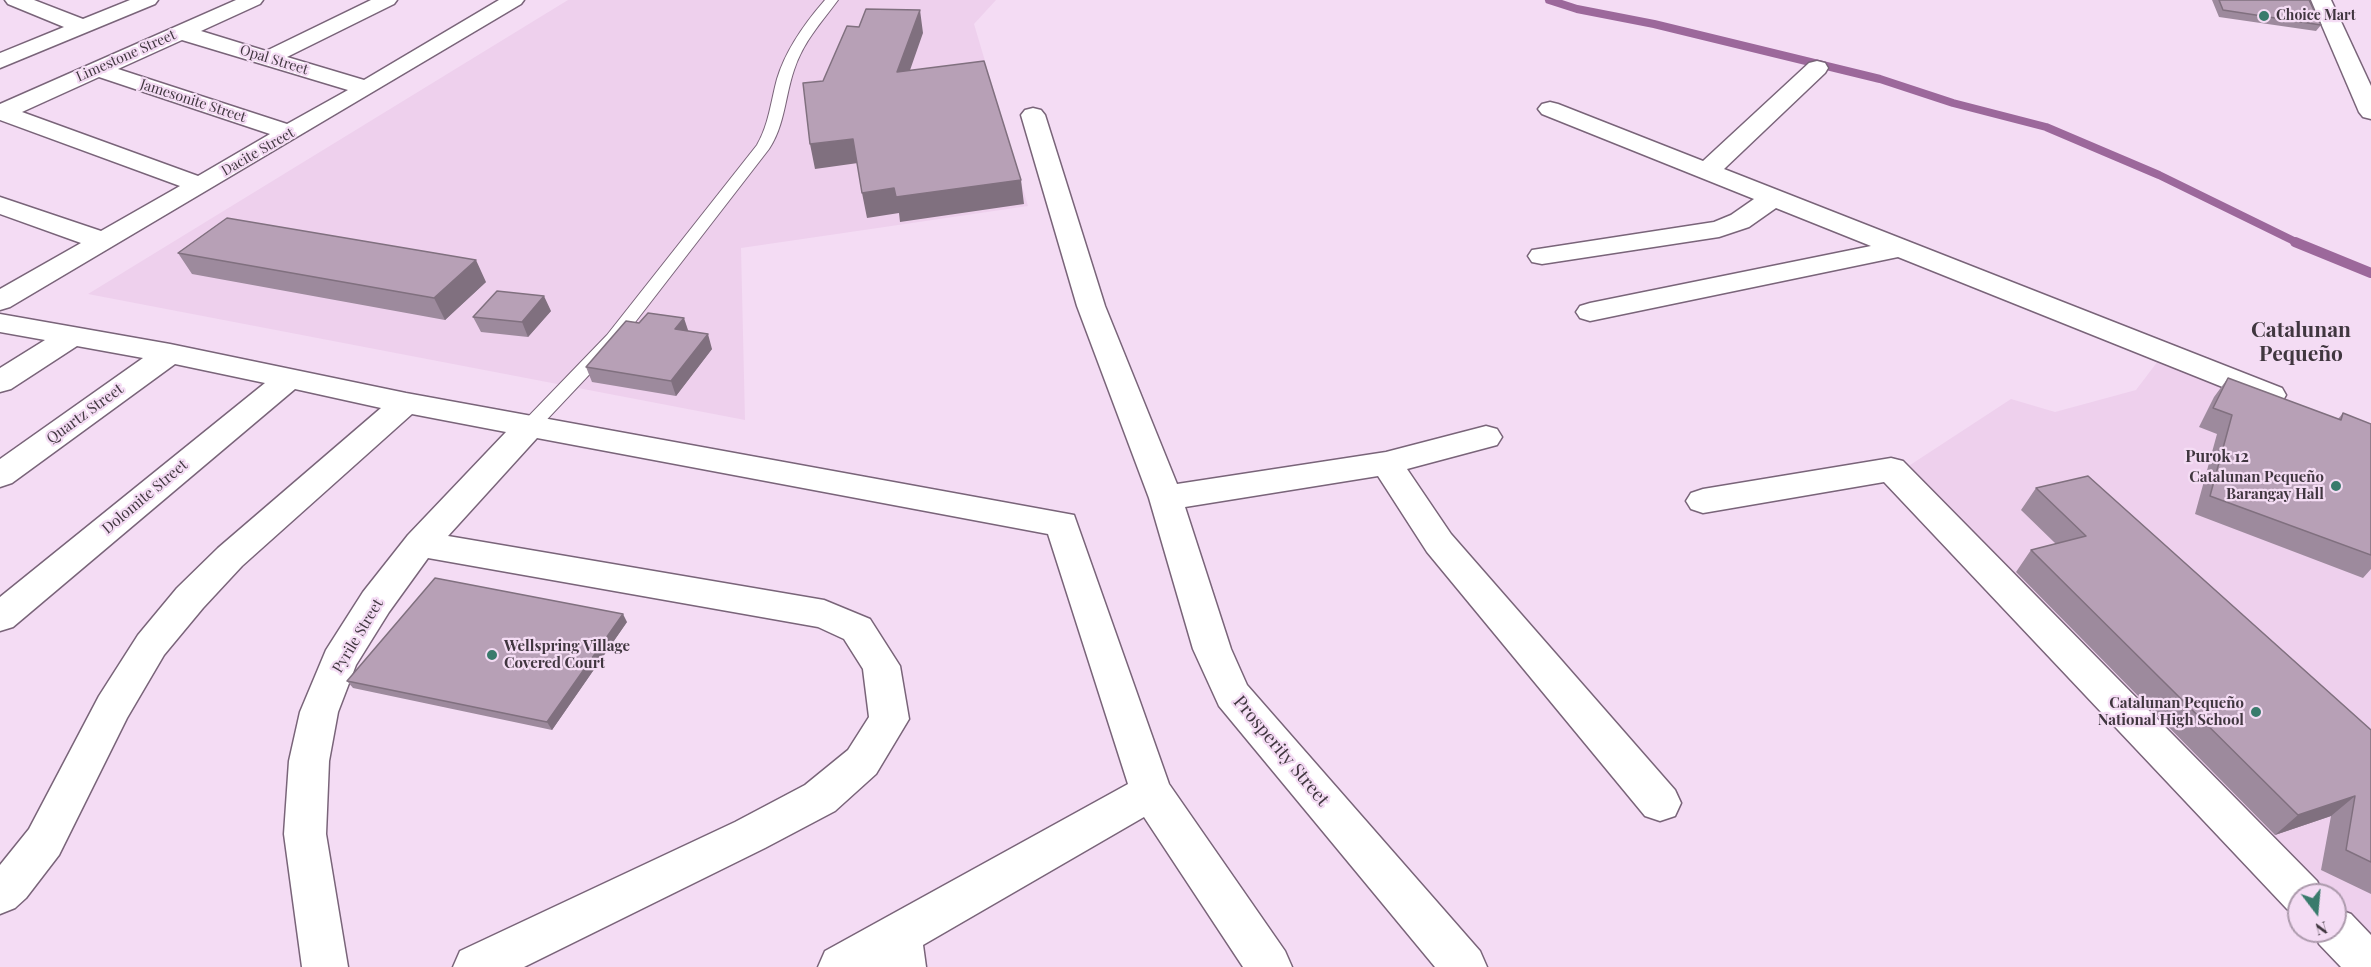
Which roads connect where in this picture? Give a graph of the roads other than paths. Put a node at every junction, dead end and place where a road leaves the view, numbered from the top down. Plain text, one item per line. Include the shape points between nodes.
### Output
1 (148, 0) edge
2 (253, 0) edge
3 (387, 0) edge
4 (514, 0) edge
5 (832, 0) edge
6 (2321, 0) edge
7 (20, 2) edge
8 (0, 13) edge
9 (84, 27) junction
10 (180, 32) junction
11 (268, 58) junction
12 (0, 61) edge
13 (1817, 68) dead end
14 (97, 69) junction
15 (367, 88) junction
16 (1550, 109) dead end
17 (2371, 112) edge
18 (0, 113) edge
19 (1033, 115) dead end
20 (290, 133) junction
21 (1708, 170) junction
22 (200, 185) junction
23 (1775, 197) junction
24 (0, 205) edge
25 (102, 242) junction
26 (1902, 248) junction
27 (1542, 256) dead end
28 (0, 301) edge
29 (1590, 312) dead end
30 (0, 323) edge
31 (70, 337) junction
32 (170, 353) junction
33 (290, 378) junction
34 (0, 382) edge
35 (406, 404) junction
36 (2295, 405) edge
37 (530, 426) junction
38 (1486, 437) dead end
39 (1386, 463) junction
40 (0, 475) edge
41 (1167, 498) junction
42 (1703, 501) dead end
43 (420, 544) junction
44 (0, 617) edge
45 (1151, 792) junction
46 (1660, 803) dead end
47 (2290, 883) edge
48 (0, 894) edge
49 (2347, 942) edge
50 (901, 951) edge
51 (325, 967) edge
52 (476, 967) edge
53 (841, 967) edge
54 (1269, 967) edge
55 (1464, 967) edge
56 (2371, 967) edge

1 - 9 street
2 - 10 street, Limestone Street
3 - 11 street
4 - 15 street, Dacite Street
5 - 37 lane via 805,30 784,80 772,132 764,146 613,339
6 - 17 street
7 - 8 street
7 - 9 street
9 - 12 street
10 - 11 street, Opal Street
10 - 14 street, Limestone Street
11 - 15 street, Opal Street
13 - 21 street
14 - 18 street, Limestone Street
14 - 20 street, Jamesonite Street
15 - 20 street, Dacite Street
16 - 21 street
18 - 22 street
19 - 41 street, Prosperity Street via 1091,306
20 - 22 street, Dacite Street
21 - 23 street
22 - 25 street, Dacite Street
23 - 26 street
23 - 27 street via 1740,221 1719,229
24 - 25 street
25 - 28 street, Dacite Street
26 - 29 street
26 - 36 street
30 - 31 street
31 - 32 street
31 - 34 street
32 - 33 street
32 - 40 street, Quartz Street
33 - 35 street
33 - 44 street, Dolomite Street
35 - 37 street
35 - 48 street via 230,557 151,645 112,707 44,843
37 - 43 street, Pyrile Street
37 - 45 street via 1062,524
38 - 39 street
39 - 41 street
39 - 46 street via 1439,543
41 - 55 street, Prosperity Street via 1212,649 1233,695
42 - 47 street via 1891,469
43 - 51 street, Pyrile Street via 376,602 339,661 319,712 309,761 305,834
43 - 52 street via 824,614 857,629 881,666 889,719 862,762 820,798
45 - 50 street
45 - 54 street
49 - 56 street
50 - 53 street

